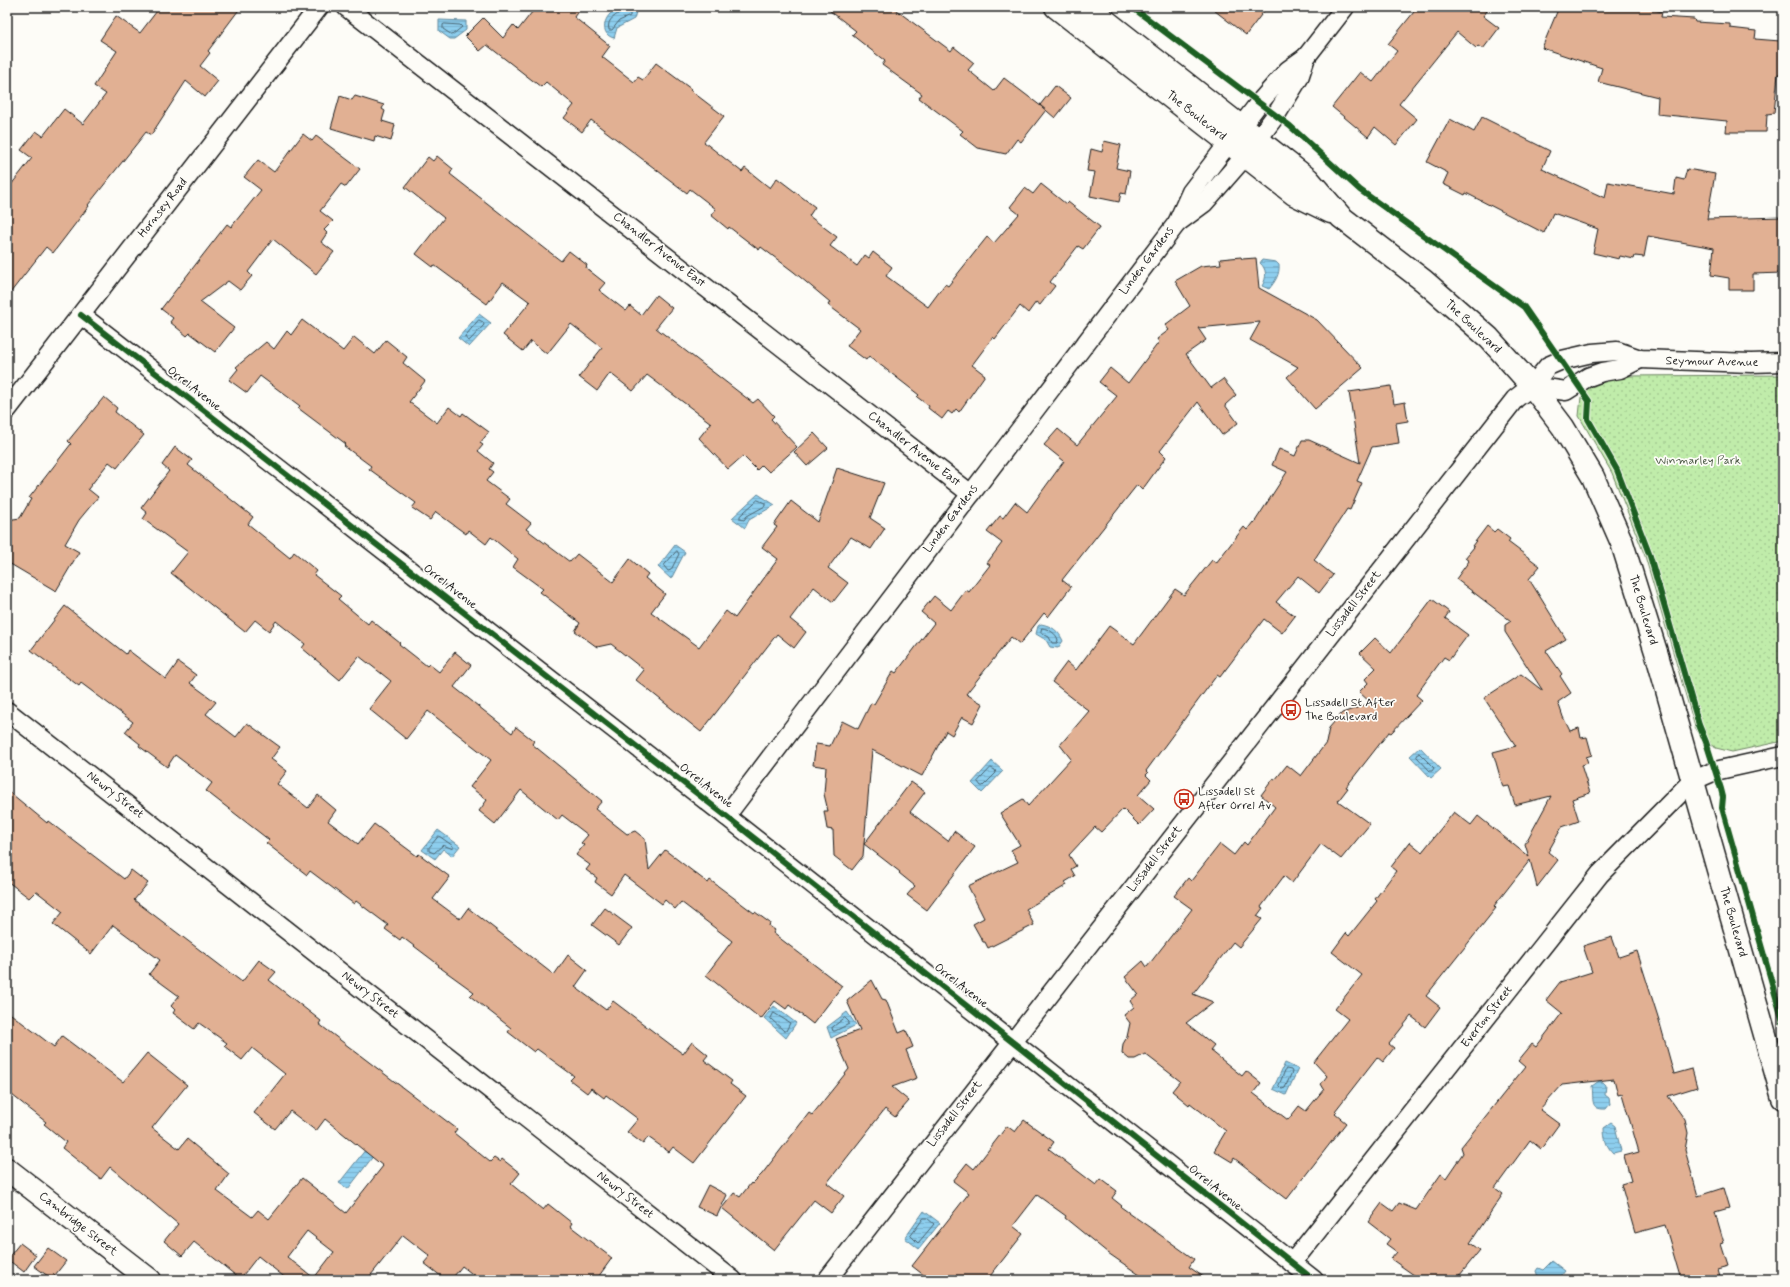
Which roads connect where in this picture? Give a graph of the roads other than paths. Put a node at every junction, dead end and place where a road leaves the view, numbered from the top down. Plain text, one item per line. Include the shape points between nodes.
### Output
1 (319, 7) edge
2 (346, 7) edge
3 (1056, 7) edge
4 (1088, 7) edge
5 (1345, 7) edge
6 (1243, 141) junction
7 (80, 315) junction
8 (1640, 360) junction
9 (1783, 362) edge
10 (1532, 386) junction
11 (7, 410) edge
12 (971, 494) junction
13 (7, 711) edge
14 (1783, 756) edge
15 (1692, 780) junction
16 (726, 816) junction
17 (1012, 1041) junction
18 (1783, 1098) edge
19 (7, 1169) edge
20 (1292, 1263) junction
21 (150, 1280) edge
22 (733, 1280) edge
23 (827, 1280) edge
24 (1314, 1280) edge

1 - 7 street, Hornsey Road
2 - 12 street, Chandler Avenue East
3 - 6 main road, The Boulevard
4 - 6 main road, The Boulevard
5 - 6 street, Linden Gardens via 1306,58 1288,70
6 - 10 main road, The Boulevard via 1308,179 1341,217 1424,282 1489,338
6 - 12 street, Linden Gardens via 1204,203 1176,223
7 - 11 street, Hornsey Road
7 - 16 street, Orrel Avenue
8 - 9 street, Seymour Avenue
8 - 10 street, Seymour Avenue via 1620,369 1588,376 1566,391
8 - 10 street, Seymour Avenue via 1617,351 1592,353 1562,360 1548,366
10 - 15 main road, The Boulevard via 1563,428 1593,476 1622,543
10 - 17 street, Lissadell Street via 1514,399
12 - 16 street, Linden Gardens
13 - 22 street, Newry Street
14 - 15 street via 1715,771
15 - 18 main road, The Boulevard
15 - 20 street, Everton Street via 1600,874
16 - 17 street, Orrel Avenue
17 - 20 street, Orrel Avenue
17 - 23 street, Lissadell Street
19 - 21 main road, Cambridge Street
20 - 24 street, Orrel Avenue

